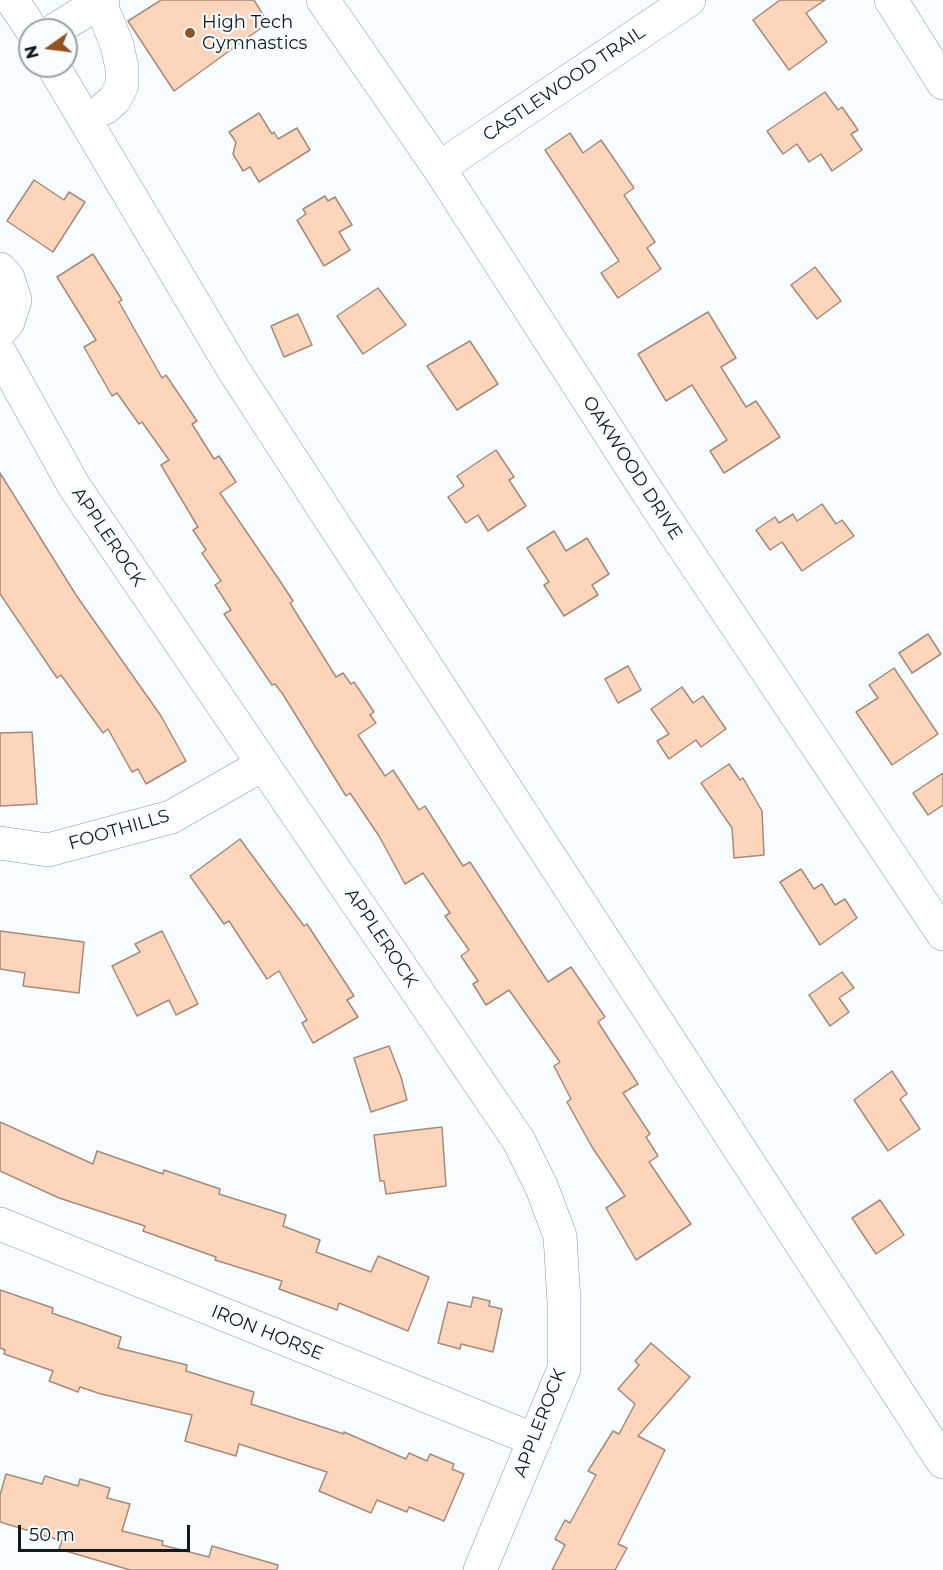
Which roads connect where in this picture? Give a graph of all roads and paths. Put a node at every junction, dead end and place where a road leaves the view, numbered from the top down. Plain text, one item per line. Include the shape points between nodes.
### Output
1 (12, 0) edge
2 (323, 0) edge
3 (689, 0) edge
4 (891, 0) edge
5 (99, 2) edge
6 (24, 18) edge
7 (74, 18) edge
8 (60, 78) edge
9 (943, 82) edge
10 (105, 108) dead end
11 (439, 168) junction
12 (0, 269) edge
13 (0, 331) edge
14 (0, 353) edge
15 (262, 765) junction
16 (0, 843) edge
17 (943, 934) edge
18 (0, 1224) edge
19 (535, 1440) junction
20 (943, 1462) edge
21 (480, 1570) edge

1 - 6 street
2 - 11 street, OAKWOOD DRIVE
3 - 11 street, CASTLEWOOD TRAIL
4 - 9 street
5 - 7 street
5 - 10 street via 122,68 122,85
8 - 20 street via 233,369
11 - 17 street, OAKWOOD DRIVE via 654,502
12 - 13 street via 13,288 15,300 8,322
14 - 15 street, APPLEROCK via 74,486
15 - 16 street, FOOTHILLS via 171,817 48,850
15 - 19 street, APPLEROCK via 519,1141 542,1188 560,1236 564,1369
18 - 19 street, IRON HORSE
19 - 21 street, APPLEROCK

